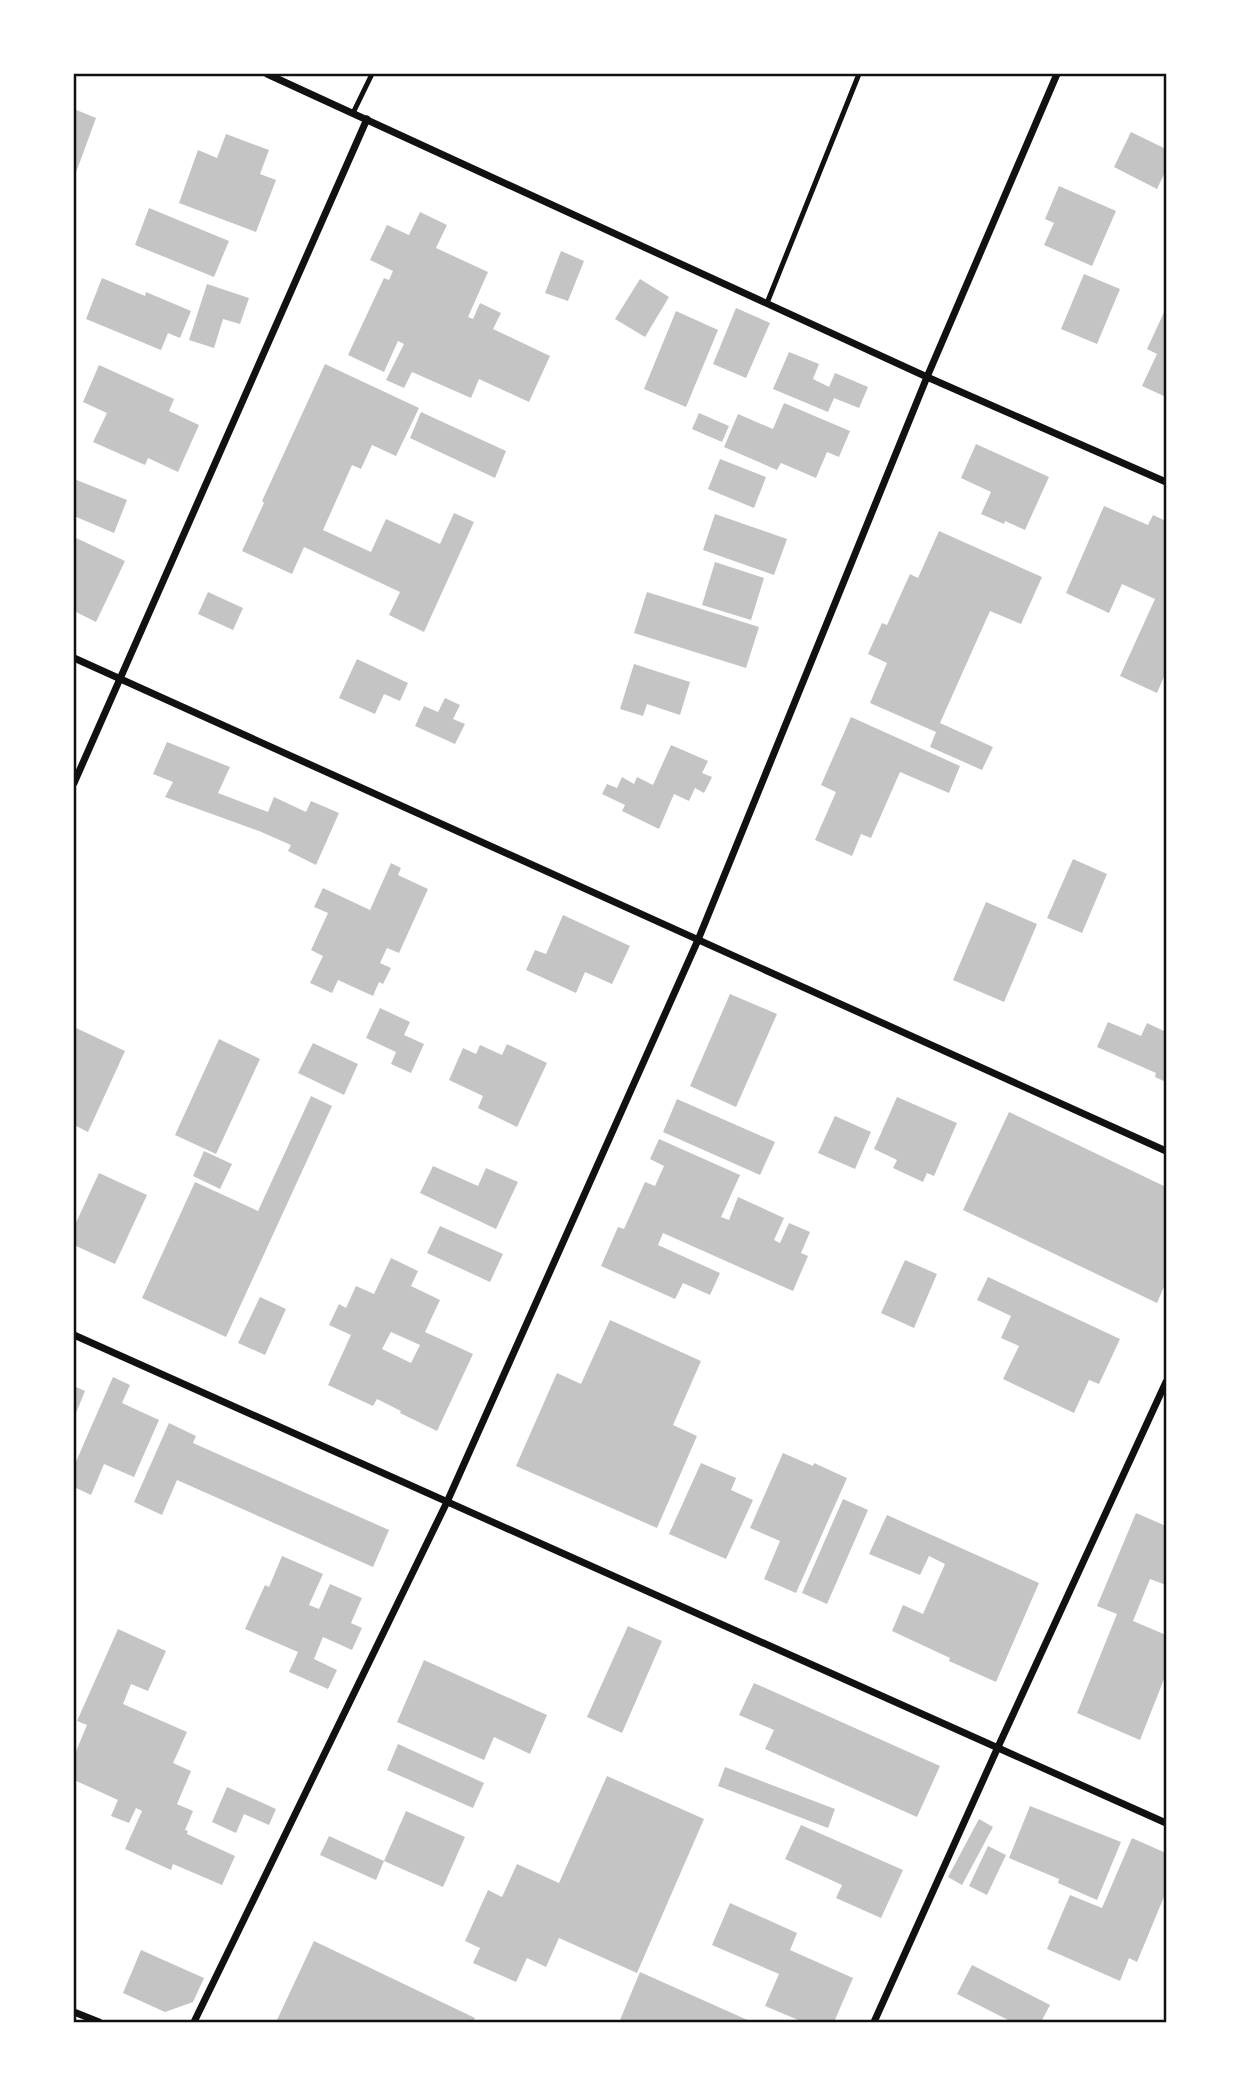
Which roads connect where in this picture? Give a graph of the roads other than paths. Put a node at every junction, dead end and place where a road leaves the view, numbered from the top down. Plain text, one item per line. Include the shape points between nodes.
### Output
1 (267, 74) edge
2 (372, 74) edge
3 (859, 74) edge
4 (1057, 74) edge
5 (353, 113) junction
6 (367, 119) junction
7 (767, 303) junction
8 (927, 377) junction
9 (1167, 482) edge
10 (74, 658) edge
11 (121, 680) junction
12 (74, 782) edge
13 (698, 940) junction
14 (1167, 1152) edge
15 (74, 1335) edge
16 (1167, 1382) edge
17 (447, 1502) junction
18 (998, 1747) junction
19 (1167, 1823) edge
20 (74, 2012) edge
21 (99, 2022) edge
22 (194, 2022) edge
23 (874, 2022) edge

1 - 5 street
2 - 5 lane
3 - 7 lane
4 - 8 street
5 - 6 street
6 - 7 street
6 - 11 street
7 - 8 street
8 - 9 street
8 - 13 street
10 - 11 street
11 - 12 street
11 - 13 street
13 - 14 street
13 - 17 street
15 - 17 street
16 - 18 street
17 - 18 street
17 - 22 street
18 - 19 street
18 - 23 street
20 - 21 street

